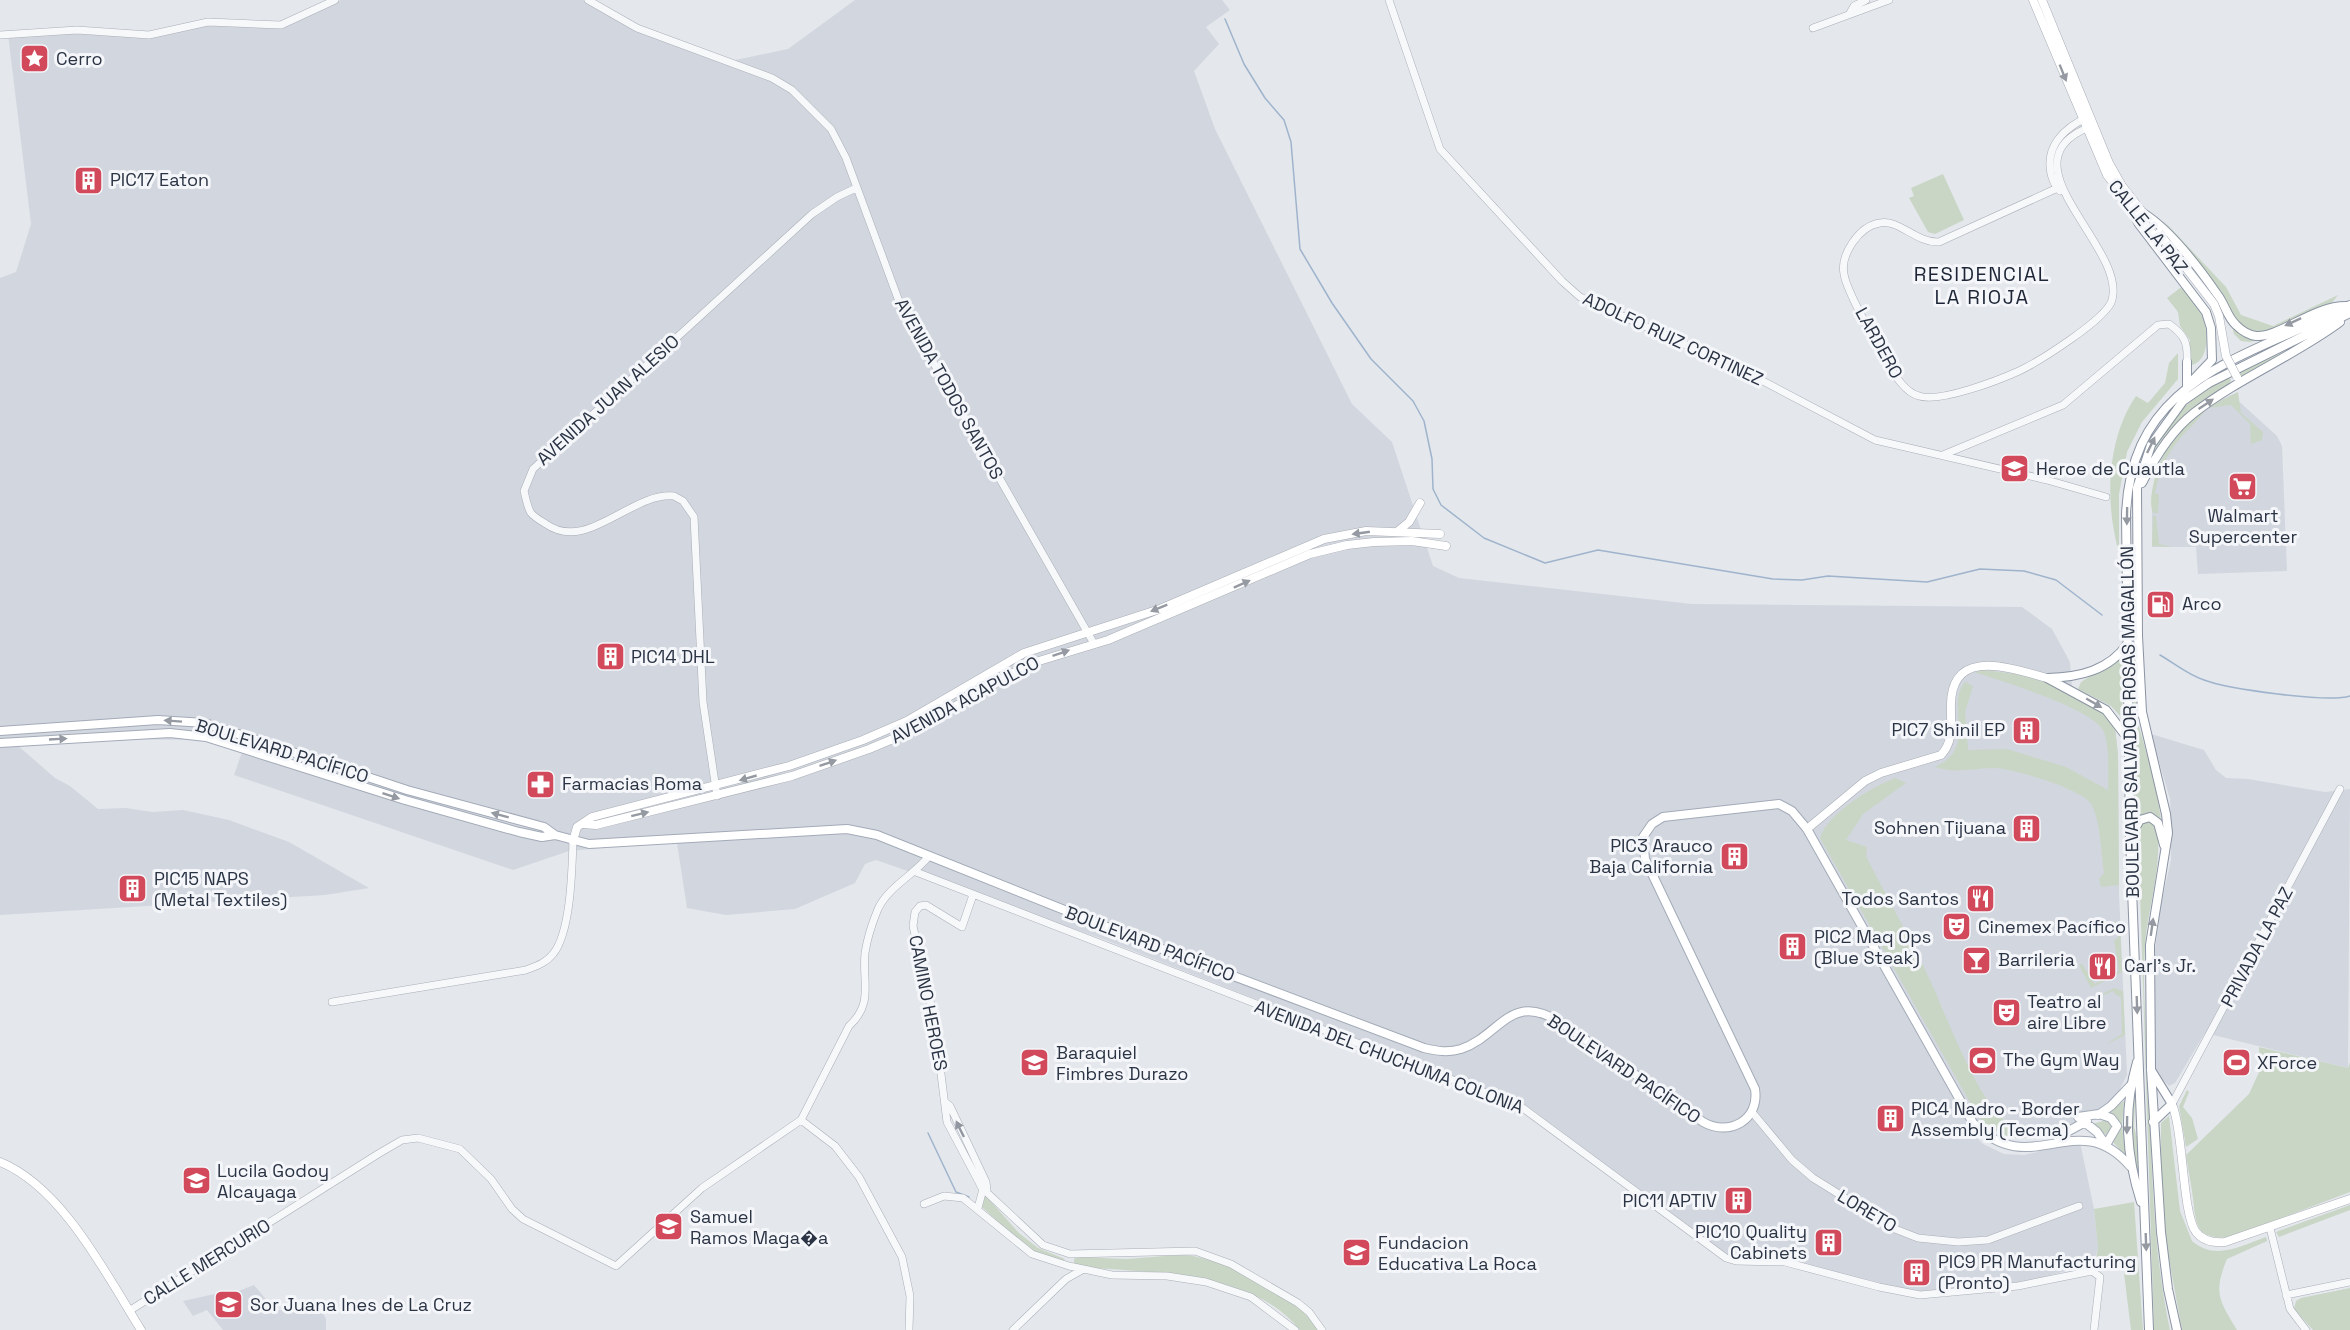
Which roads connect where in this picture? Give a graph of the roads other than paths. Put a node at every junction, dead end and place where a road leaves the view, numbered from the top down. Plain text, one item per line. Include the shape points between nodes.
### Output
1 (335, 0) edge
2 (588, 0) edge
3 (1389, 0) edge
4 (1866, 0) edge
5 (1889, 0) edge
6 (2033, 0) edge
7 (2042, 0) edge
8 (1854, 10) junction
9 (1813, 28) dead end
10 (0, 35) edge
11 (2086, 118) junction
12 (2090, 127) junction
13 (2059, 144) junction
14 (856, 188) junction
15 (2060, 189) junction
16 (2128, 204) junction
17 (2143, 213) junction
18 (2157, 235) junction
19 (2349, 310) edge
20 (2187, 362) junction
21 (2201, 371) junction
22 (2237, 380) junction
23 (2188, 387) junction
24 (1943, 455) junction
25 (2106, 497) dead end
26 (2136, 500) junction
27 (1420, 503) dead end
28 (1398, 531) junction
29 (1440, 534) dead end
30 (1446, 546) dead end
31 (1088, 633) junction
32 (1094, 642) junction
33 (2128, 642) junction
34 (2047, 678) junction
35 (0, 730) edge
36 (2129, 740) junction
37 (0, 743) edge
38 (716, 787) junction
39 (2340, 789) dead end
40 (717, 796) junction
41 (583, 824) junction
42 (1807, 829) junction
43 (555, 835) junction
44 (2130, 837) junction
45 (573, 840) junction
46 (2166, 852) junction
47 (928, 856) junction
48 (916, 872) junction
49 (974, 895) junction
50 (332, 1002) dead end
51 (2139, 1057) junction
52 (2151, 1069) junction
53 (2131, 1085) junction
54 (2172, 1104) junction
55 (1752, 1112) junction
56 (2099, 1114) junction
57 (801, 1120) junction
58 (2086, 1122) junction
59 (2153, 1122) junction
60 (2058, 1141) junction
61 (2106, 1145) junction
62 (0, 1162) edge
63 (2130, 1166) junction
64 (985, 1186) junction
65 (2350, 1199) edge
66 (924, 1204) dead end
67 (2079, 1206) dead end
68 (978, 1208) junction
69 (2145, 1214) junction
70 (2270, 1228) junction
71 (1070, 1254) junction
72 (1069, 1266) junction
73 (1082, 1270) junction
74 (1066, 1279) junction
75 (2350, 1282) edge
76 (2286, 1295) junction
77 (129, 1311) junction
78 (141, 1330) edge
79 (909, 1330) edge
80 (1013, 1330) edge
81 (1295, 1330) edge
82 (1322, 1330) edge
83 (2094, 1330) edge
84 (2149, 1330) edge
85 (2177, 1330) edge
86 (2306, 1330) edge

1 - 10 street via 281,25 208,22 149,35 77,30
2 - 14 street, AVENIDA TODOS SANTOS via 638,28 772,78 792,90 831,129
3 - 24 street, ADOLFO RUIZ CORTINEZ via 1440,149 1580,297 1742,370 1875,440
4 - 8 street
5 - 8 street
6 -> 11 main road, CALLE LA PAZ
7 - 11 main road, CALLE LA PAZ
8 - 9 street
11 - 12 main road, CALLE LA PAZ
11 - 13 street via 2063,132
12 - 13 street
12 - 16 main road, CALLE LA PAZ via 2107,175
12 - 17 main road, CALLE LA PAZ via 2116,176
13 - 15 street, LARDERO via 2050,165
14 - 31 street, AVENIDA TODOS SANTOS via 900,304
14 - 38 street, AVENIDA JUAN ALESIO via 812,214 657,355 533,469 524,491 531,514 556,531 570,533 655,497 674,496 689,508 694,517 703,702
15 - 15 street, LARDERO via 1939,242 1923,241 1888,223 1880,223 1869,226 1852,245 1843,263 1846,282 1890,368 1908,391 1922,397 1937,397 2015,373 2109,307 2114,292 2111,279 2085,223
16 - 18 main road, CALLE LA PAZ
16 - 21 main road via 2210,319 2212,360
17 - 18 main road, CALLE LA PAZ
19 -> 17 main road via 2336,305 2259,336 2248,334 2232,321 2199,270
18 - 22 main road, CALLE LA PAZ, bridge via 2210,304 2217,319 2222,354
19 - 22 main road via 2308,345
19 - 23 main road, BOULEVARD SALVADOR ROSAS MAGALLÓN via 2236,358
26 -> 19 main road, BOULEVARD SALVADOR ROSAS MAGALLÓN via 2151,445 2183,401 2209,383
20 - 21 main road via 2194,371
20 - 23 main road
20 - 24 street via 2183,336 2169,324 2158,325 2063,405
21 - 23 main road
26 -> 22 main road via 2156,458 2180,426
23 -> 33 main road, BOULEVARD SALVADOR ROSAS MAGALLÓN via 2166,405 2146,433 2130,477 2126,515
24 - 25 street, ADOLFO RUIZ CORTINEZ
26 - 46 main road, BOULEVARD SALVADOR ROSAS MAGALLÓN via 2142,712 2166,814
27 - 28 main road via 1409,522
28 - 29 main road, AVENIDA ACAPULCO
28 -> 31 main road, AVENIDA ACAPULCO via 1366,531 1324,539 1160,609
32 -> 30 main road, AVENIDA ACAPULCO via 1175,614 1329,549 1412,541
31 - 32 street, AVENIDA TODOS SANTOS
31 -> 38 main road, AVENIDA ACAPULCO via 1024,653 907,721 862,740
40 -> 32 main road, AVENIDA ACAPULCO via 869,750 912,731 1029,664
33 - 34 main road via 2117,656 2085,675
33 - 36 main road, BOULEVARD SALVADOR ROSAS MAGALLÓN
34 -> 36 main road via 2106,710
34 - 42 main road via 1997,666 1975,666 1965,671 1951,688 1951,738 1941,755 1881,772 1864,781
43 -> 35 main road, BOULEVARD PACÍFICO via 544,827 407,790 205,723 158,720
36 - 44 main road, BOULEVARD SALVADOR ROSAS MAGALLÓN
37 -> 43 main road, BOULEVARD PACÍFICO via 170,733 206,737 507,829 542,837
38 - 40 street, AVENIDA JUAN ALESIO
38 - 41 main road, AVENIDA ACAPULCO via 592,817
39 - 54 street, PRIVADA LA PAZ
41 -> 40 main road, AVENIDA ACAPULCO via 596,825
41 - 45 main road via 577,827
42 - 55 main road via 1792,811 1773,804 1663,817 1643,837 1643,851 1657,886 1755,1089
42 - 60 main road via 1973,1123 1988,1137 2007,1146 2028,1149
43 - 45 main road, BOULEVARD PACÍFICO
44 - 46 main road via 2140,820 2153,818
44 -> 51 main road, BOULEVARD SALVADOR ROSAS MAGALLÓN
45 - 47 main road, BOULEVARD PACÍFICO via 589,844 847,829 877,835
45 - 50 street via 563,936 545,962 525,970
52 -> 46 main road, BOULEVARD SALVADOR ROSAS MAGALLÓN via 2150,945
47 - 48 street
47 - 55 main road, BOULEVARD PACÍFICO via 1424,1048 1444,1052 1461,1049 1509,1017 1537,1012 1563,1024 1711,1127 1734,1127
48 - 49 street, AVENIDA DEL CHUCHUMA COLONIA
48 - 57 street via 895,886 878,909 865,952 866,1000 861,1016 849,1026
49 - 64 street, CAMINO HEROES via 962,927 926,904 915,912 913,926 934,1018 947,1122
49 - 83 street, AVENIDA DEL CHUCHUMA COLONIA via 1520,1106 1726,1258 1785,1262 1920,1295 2018,1286 2092,1270 2100,1277
51 - 53 main road
51 - 69 main road, BOULEVARD SALVADOR ROSAS MAGALLÓN
52 - 54 main road
52 - 59 main road, BOULEVARD SALVADOR ROSAS MAGALLÓN
53 - 56 main road
53 -> 63 main road via 2127,1134
54 - 59 main road
54 - 70 main road via 2191,1222 2197,1233 2218,1243
55 - 67 street, LORETO via 1792,1160 1813,1178 1895,1230 1918,1238 1988,1240
56 - 58 main road
56 - 61 main road via 2111,1118 2117,1126
57 - 77 street, CALLE MERCURIO via 702,1188 616,1266 523,1219 460,1149 418,1138 402,1140 378,1154
57 - 79 street via 835,1146 859,1177 902,1257 911,1302
58 - 60 main road
58 - 61 main road
59 - 85 main road, BOULEVARD SALVADOR ROSAS MAGALLÓN via 2163,1259
60 - 61 main road via 2091,1140
61 - 63 main road
62 - 77 main road via 24,1174 61,1206
63 - 69 main road
64 - 68 street
64 - 71 street, CAMINO HEROES via 1028,1234 1043,1245
65 - 70 main road
66 - 68 street via 954,1196
68 - 72 street via 1032,1254
69 -> 84 main road, BOULEVARD SALVADOR ROSAS MAGALLÓN
70 - 76 street
71 - 72 street
71 - 82 street via 1195,1251 1231,1264 1298,1303
72 - 73 street
72 - 74 street
73 - 74 street
73 - 81 street via 1206,1282 1251,1297
74 - 80 street
75 - 76 street
76 - 86 street via 2294,1316
77 - 78 main road

